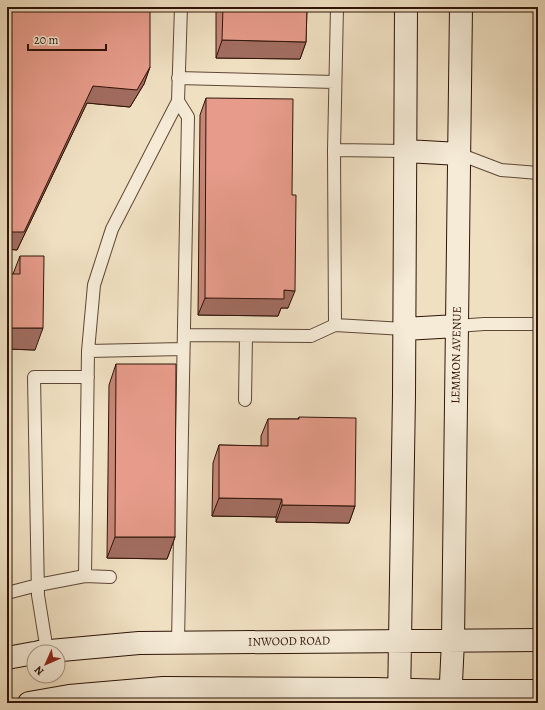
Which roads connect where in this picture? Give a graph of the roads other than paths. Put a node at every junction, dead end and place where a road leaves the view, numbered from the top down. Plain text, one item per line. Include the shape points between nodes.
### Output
1 (181, 7) edge
2 (337, 7) edge
3 (406, 7) edge
4 (461, 7) edge
5 (178, 78) junction
6 (336, 82) junction
7 (178, 101) junction
8 (334, 150) junction
9 (406, 151) junction
10 (459, 154) junction
11 (538, 173) edge
12 (538, 324) edge
13 (335, 325) junction
14 (457, 326) junction
15 (404, 329) junction
16 (184, 335) junction
17 (246, 336) junction
18 (183, 349) junction
19 (88, 351) junction
20 (88, 376) junction
21 (245, 400) dead end
22 (85, 576) junction
23 (110, 577) dead end
24 (38, 585) junction
25 (7, 593) edge
26 (400, 640) junction
27 (538, 640) edge
28 (453, 641) junction
29 (178, 642) junction
30 (40, 644) edge
31 (66, 650) edge
32 (26, 655) edge
33 (7, 658) edge
34 (538, 691) edge
35 (163, 696) edge
36 (399, 696) edge
37 (450, 697) edge
38 (29, 703) edge

1 - 5 lane
2 - 6 lane
3 - 9 main road
4 - 10 main road, LEMMON AVENUE
5 - 6 lane
5 - 7 lane
6 - 8 lane
7 - 16 lane via 188,117
7 - 19 lane via 112,229 94,285
8 - 9 lane
8 - 13 lane
9 - 10 main road
9 - 15 main road
10 - 11 lane via 500,170
10 - 14 main road, LEMMON AVENUE
12 - 14 lane
13 - 15 lane
13 - 17 lane via 312,336
14 - 15 main road
14 - 28 main road, LEMMON AVENUE
15 - 26 main road
16 - 17 lane
16 - 18 lane
17 - 21 lane
18 - 19 lane
18 - 29 lane
19 - 20 lane
20 - 22 lane
20 - 24 lane via 34,377
22 - 23 lane
22 - 24 lane
24 - 25 lane
24 - 30 lane
26 - 28 main road, INWOOD ROAD
26 - 29 main road, INWOOD ROAD
26 - 36 main road
27 - 28 main road, INWOOD ROAD
28 - 37 main road, LEMMON AVENUE
29 - 31 main road, INWOOD ROAD
32 - 33 main road, INWOOD ROAD
34 - 37 main road
35 - 36 main road
35 - 38 main road via 69,696
36 - 37 main road

